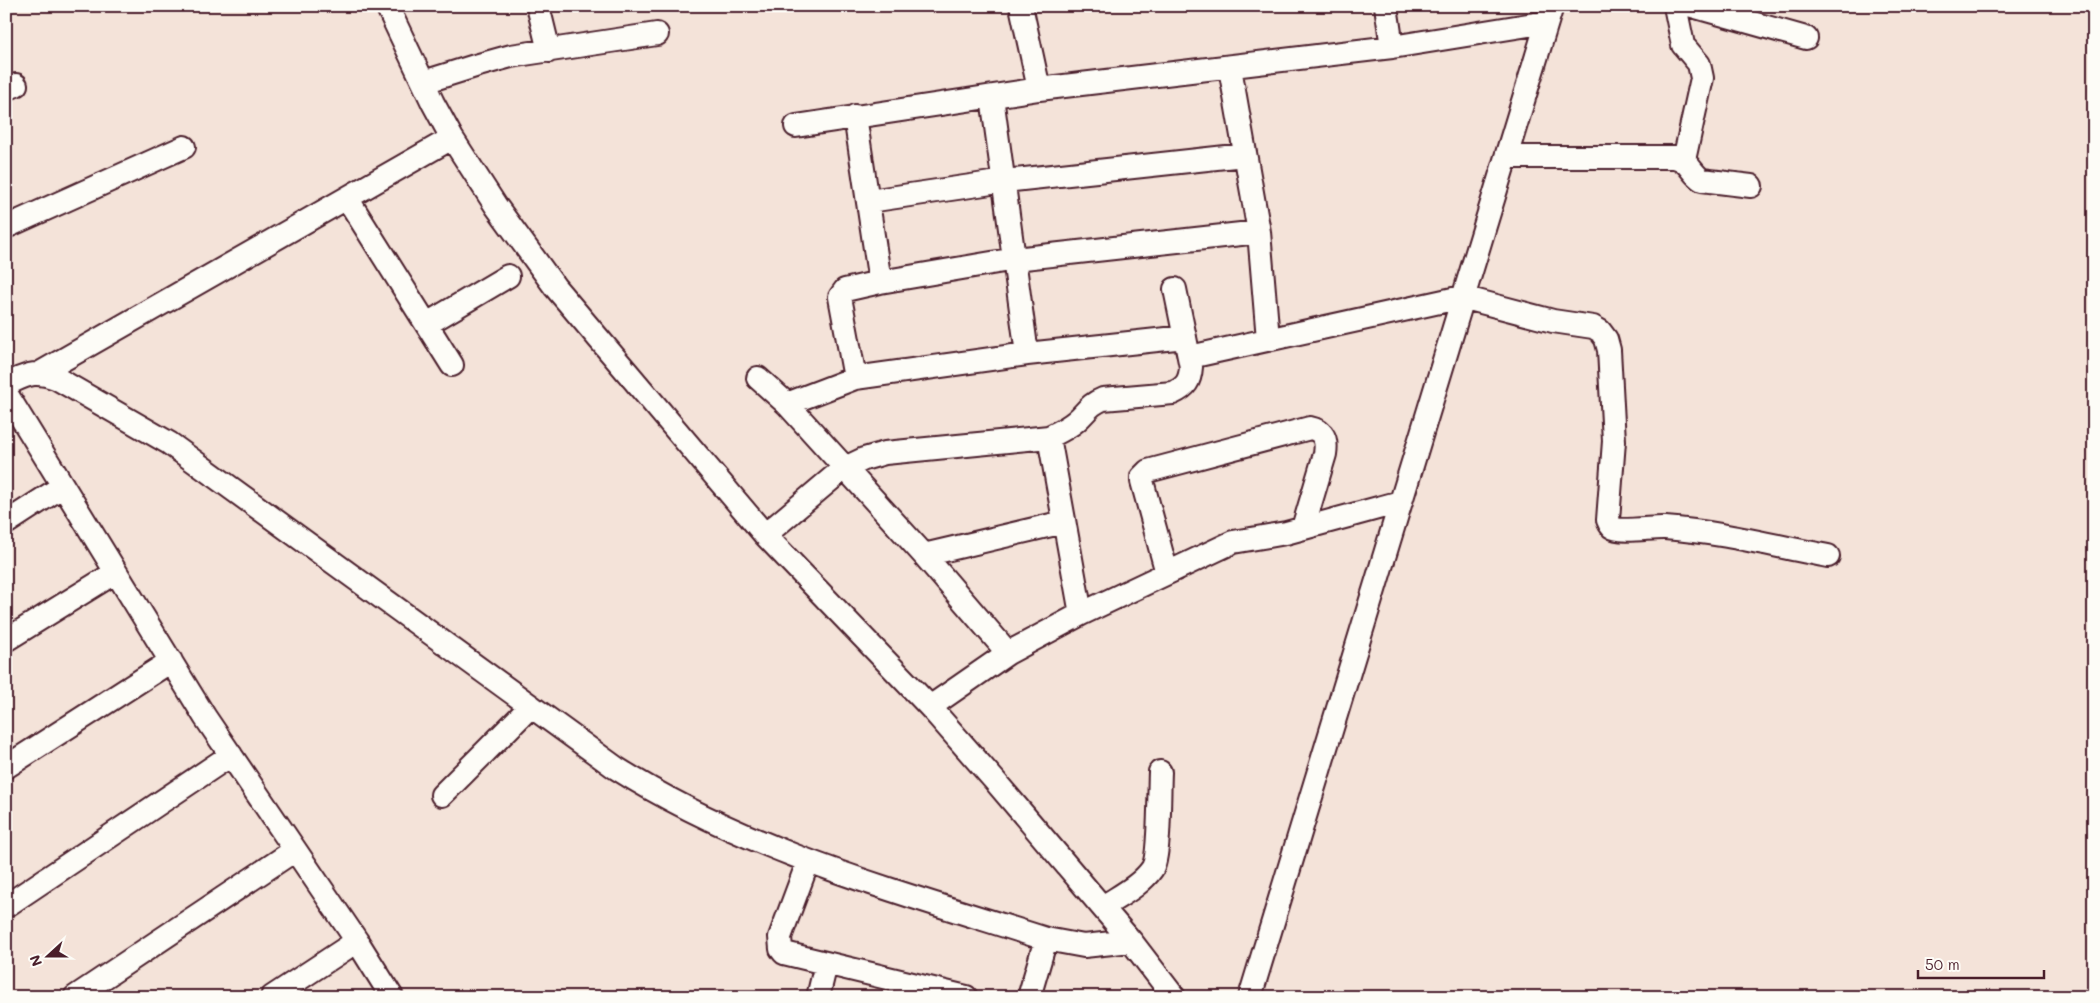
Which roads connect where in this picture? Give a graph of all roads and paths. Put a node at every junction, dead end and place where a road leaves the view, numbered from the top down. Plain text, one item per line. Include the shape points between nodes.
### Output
1 (387, 6) edge
2 (538, 6) edge
3 (1021, 6) edge
4 (1386, 6) edge
5 (1675, 6) edge
6 (1692, 6) edge
7 (1549, 14) edge
8 (657, 34) dead end
9 (1806, 38) dead end
10 (1392, 47) junction
11 (548, 51) junction
12 (1230, 68) junction
13 (424, 82) junction
14 (1039, 89) junction
15 (992, 97) junction
16 (855, 116) junction
17 (796, 126) dead end
18 (452, 138) junction
19 (184, 146) dead end
20 (1244, 155) junction
21 (1506, 157) junction
22 (1684, 160) junction
23 (1005, 182) junction
24 (1751, 186) dead end
25 (347, 198) junction
26 (869, 201) junction
27 (6, 227) edge
28 (1259, 232) junction
29 (1014, 259) junction
30 (508, 276) dead end
31 (880, 282) junction
32 (1175, 289) dead end
33 (1462, 297) junction
34 (427, 324) junction
35 (1268, 339) junction
36 (1187, 347) junction
37 (1027, 354) junction
38 (452, 365) dead end
39 (40, 373) junction
40 (758, 378) dead end
41 (855, 378) junction
42 (6, 384) edge
43 (6, 393) edge
44 (787, 404) junction
45 (14, 425) edge
46 (1049, 437) junction
47 (843, 469) junction
48 (63, 486) junction
49 (1400, 502) junction
50 (1064, 522) junction
51 (6, 523) edge
52 (1303, 528) junction
53 (764, 535) junction
54 (924, 555) junction
55 (1828, 556) dead end
56 (116, 572) junction
57 (1167, 573) junction
58 (1081, 614) junction
59 (6, 640) edge
60 (1008, 653) junction
61 (171, 661) junction
62 (531, 706) junction
63 (930, 707) junction
64 (231, 755) junction
65 (6, 767) edge
66 (1160, 772) dead end
67 (442, 795) dead end
68 (295, 850) junction
69 (808, 862) junction
70 (6, 906) edge
71 (1103, 907) junction
72 (1046, 939) junction
73 (357, 941) junction
74 (1131, 941) junction
75 (826, 964) junction
76 (75, 997) edge
77 (272, 997) edge
78 (392, 997) edge
79 (818, 997) edge
80 (966, 997) edge
81 (1028, 997) edge
82 (1174, 997) edge
83 (1250, 997) edge

1 - 13 street
2 - 11 street
3 - 14 street
4 - 10 street
5 - 22 street via 1683,45 1699,64 1702,73
6 - 9 street
7 - 10 street
7 - 21 street
8 - 11 street
10 - 12 street
11 - 13 street via 493,61
12 - 14 street
12 - 20 street
13 - 18 street
14 - 15 street
15 - 16 street
15 - 23 street
16 - 17 street
16 - 26 street
18 - 25 street
18 - 53 street via 555,288
19 - 27 street
20 - 23 street
20 - 28 street
21 - 22 street via 1674,157
21 - 33 street
22 - 24 street via 1702,180
23 - 26 street
23 - 29 street
25 - 34 street
25 - 39 street
26 - 31 street
28 - 29 street
28 - 35 street
29 - 31 street
29 - 37 street
30 - 34 street
31 - 41 street via 845,290 840,297
32 - 36 street
33 - 35 street
33 - 49 street
33 - 55 street via 1553,321 1593,327 1606,339 1614,441 1608,520 1614,528 1665,528
34 - 38 street
35 - 36 street
36 - 37 street
36 - 46 street via 1190,379 1180,390 1095,402 1065,430
37 - 41 street
39 - 42 street
39 - 62 street via 56,378 169,443
40 - 44 street
41 - 44 street
43 - 45 street
44 - 47 street
45 - 48 street
46 - 47 street via 885,453
46 - 50 street
47 - 53 street
47 - 54 street
48 - 51 street
48 - 56 street
49 - 52 street
49 - 83 street
50 - 54 street
50 - 58 street
52 - 57 street via 1233,542
52 - 57 street via 1325,454 1324,436 1318,430 1310,428 1148,470 1142,477 1143,486
53 - 63 street
54 - 60 street
56 - 59 street
56 - 61 street
57 - 58 street
58 - 60 street
60 - 63 street
61 - 64 street
61 - 65 street
62 - 67 street
62 - 69 street via 657,794
63 - 71 street
64 - 68 street
64 - 70 street
66 - 71 street via 1156,863 1147,876
68 - 73 street
68 - 76 street
69 - 72 street
69 - 75 street via 780,943 784,953 790,956
71 - 74 street
72 - 74 street via 1084,946
72 - 81 street
73 - 77 street
73 - 78 street
74 - 82 street
75 - 79 street
75 - 80 street

